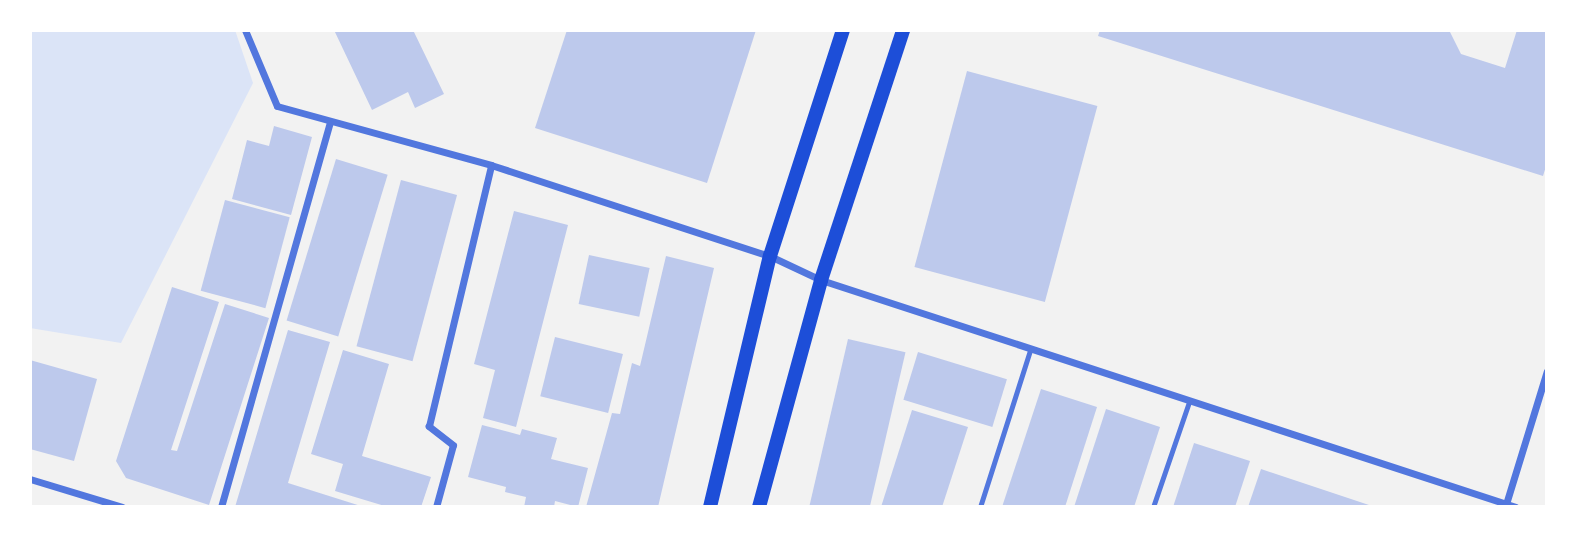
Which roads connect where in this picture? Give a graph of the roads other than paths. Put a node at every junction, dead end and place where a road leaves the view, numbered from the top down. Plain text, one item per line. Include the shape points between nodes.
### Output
1 (245, 30) edge
2 (843, 30) edge
3 (903, 30) edge
4 (330, 122) junction
5 (491, 165) junction
6 (770, 256) junction
7 (821, 280) junction
8 (1030, 350) junction
9 (1547, 370) edge
10 (1189, 402) junction
11 (30, 479) edge
12 (1505, 506) edge
13 (122, 507) edge
14 (221, 507) edge
15 (436, 507) edge
16 (710, 507) edge
17 (759, 507) edge
18 (980, 507) edge
19 (1153, 507) edge
20 (1516, 507) edge

1 - 4 street via 277,106
2 - 6 main road
3 - 7 main road
4 - 5 street
4 - 14 street
5 - 6 street
5 - 15 street via 429,426 453,446
6 - 7 street
6 - 16 main road
7 - 8 street
7 - 17 main road
8 - 10 street
8 - 18 lane
9 - 12 street
10 - 12 street
10 - 19 lane
11 - 13 street
12 - 20 street

